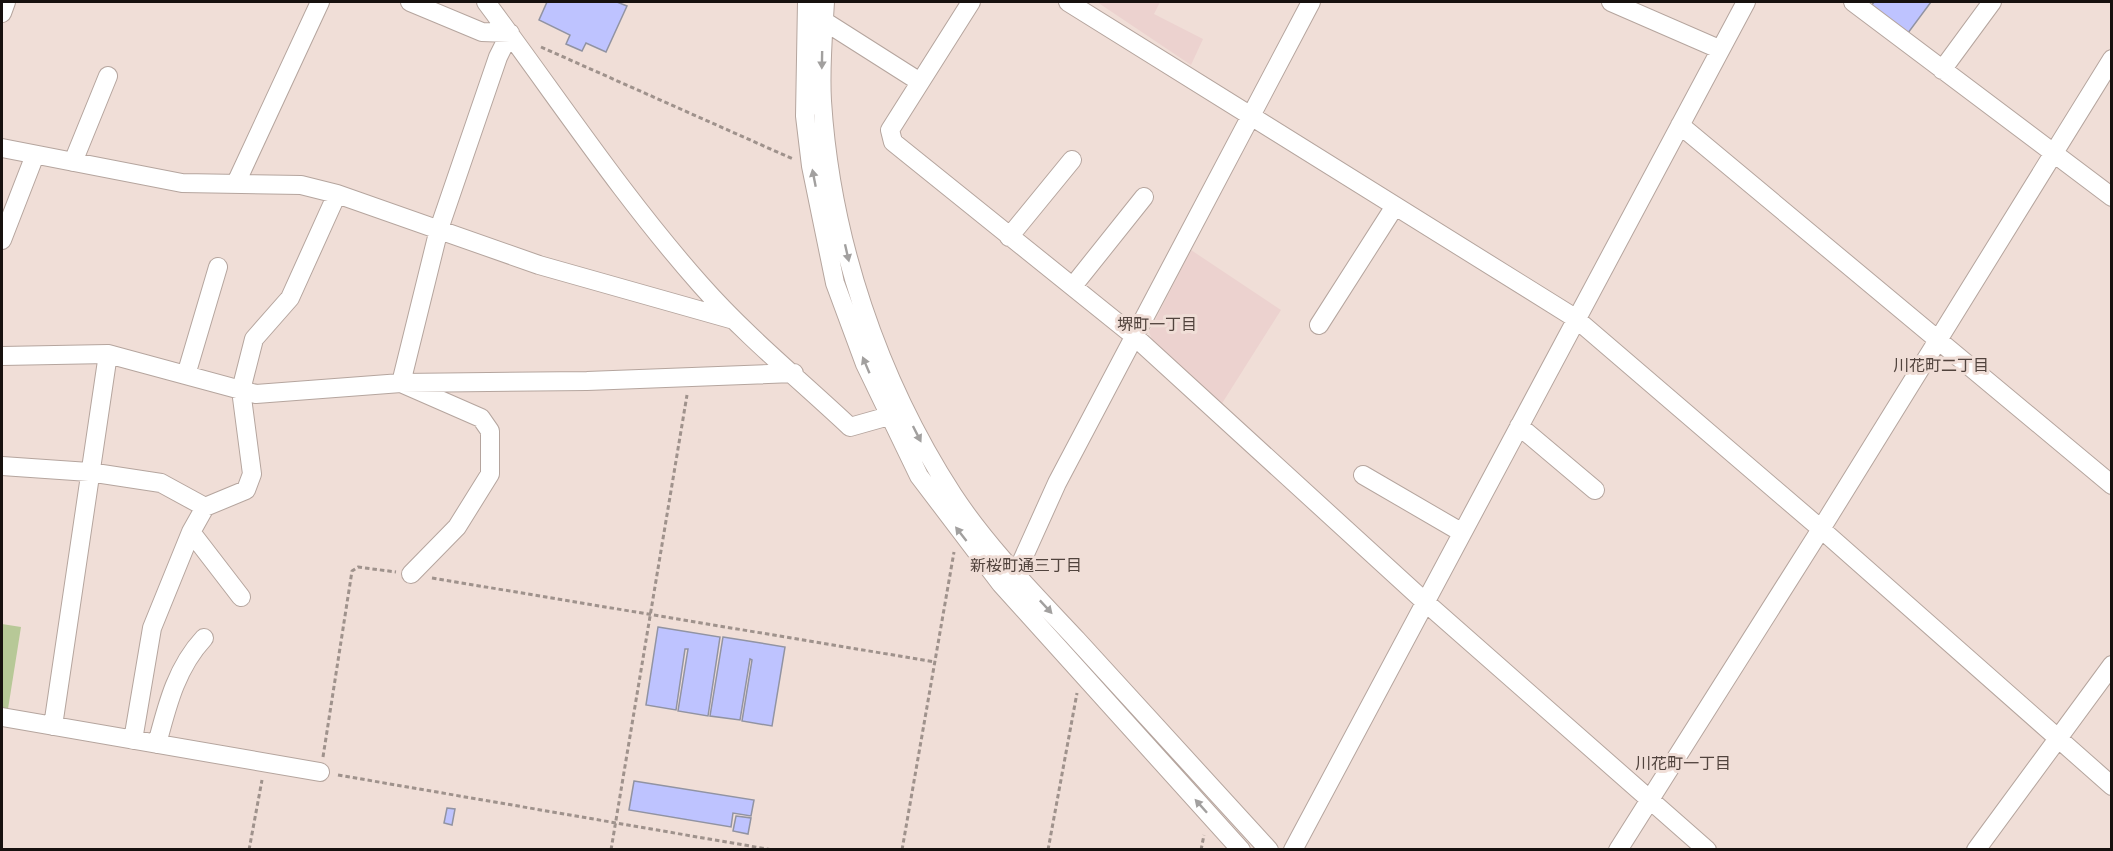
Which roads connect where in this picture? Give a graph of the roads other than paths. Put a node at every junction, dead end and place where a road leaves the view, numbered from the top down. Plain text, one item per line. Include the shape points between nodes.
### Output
1 (6, 2) edge
2 (321, 2) edge
3 (410, 2) edge
4 (486, 2) edge
5 (807, 2) edge
6 (825, 2) edge
7 (970, 2) edge
8 (1068, 2) edge
9 (1311, 2) edge
10 (1611, 2) edge
11 (1746, 2) edge
12 (1853, 2) edge
13 (1992, 2) edge
14 (2, 13) edge
15 (824, 21) junction
16 (510, 33) junction
17 (1719, 50) junction
18 (2112, 59) edge
19 (1942, 70) junction
20 (108, 76) dead end
21 (920, 82) junction
22 (1250, 116) junction
23 (1680, 124) junction
24 (2, 148) edge
25 (2052, 152) junction
26 (35, 155) junction
27 (1072, 160) dead end
28 (73, 162) junction
29 (236, 183) junction
30 (337, 194) junction
31 (1144, 197) dead end
32 (2112, 197) edge
33 (1395, 206) junction
34 (439, 230) junction
35 (1009, 237) junction
36 (2, 240) edge
37 (218, 267) dead end
38 (1073, 286) junction
39 (1575, 318) junction
40 (734, 320) junction
41 (1319, 325) dead end
42 (1134, 336) junction
43 (1937, 339) junction
44 (108, 354) junction
45 (2, 356) edge
46 (794, 373) junction
47 (186, 375) junction
48 (401, 383) junction
49 (242, 390) junction
50 (889, 416) junction
51 (1519, 426) junction
52 (2, 466) edge
53 (89, 472) junction
54 (1363, 475) dead end
55 (2112, 485) edge
56 (1595, 490) dead end
57 (205, 507) junction
58 (1821, 529) junction
59 (191, 532) junction
60 (1461, 532) junction
61 (411, 574) road end
62 (1016, 574) junction
63 (241, 597) dead end
64 (1424, 601) junction
65 (204, 638) dead end
66 (2112, 665) edge
67 (2, 717) edge
68 (53, 726) junction
69 (2057, 738) junction
70 (134, 740) junction
71 (156, 744) junction
72 (320, 772) road end
73 (2112, 786) edge
74 (1649, 800) junction
75 (1241, 849) edge
76 (1269, 849) edge
77 (1293, 849) edge
78 (1618, 849) edge
79 (1707, 849) edge
80 (1976, 849) edge

1 - 14 street
2 - 29 street
3 - 16 street via 482,32
4 - 16 street
50 -> 5 street via 835,283 811,166 805,116
6 - 15 street
7 - 21 street
8 - 22 street
9 - 22 street
10 - 17 street
11 - 17 street
12 - 19 street
13 - 19 street
15 - 21 street
15 -> 62 street via 822,102 833,190 852,274 868,323 917,436 955,498
16 - 34 street via 498,57
16 - 40 street via 631,198 700,285
17 - 23 street
18 - 25 street
19 - 25 street
20 - 28 street
21 - 35 street via 890,130 893,142
22 - 33 street
22 - 42 street
23 - 39 street
23 - 43 street
24 - 26 street
25 - 32 street
25 - 43 street
26 - 28 street
26 - 36 street
27 - 35 street
28 - 29 street via 182,183
29 - 30 street via 301,185
30 - 34 street
30 - 49 street via 290,298 254,339
31 - 38 street
33 - 39 street
33 - 41 street
34 - 40 street via 539,265
34 - 48 street
35 - 38 street
37 - 47 street
38 - 42 street
39 - 51 street
39 - 58 street
40 - 46 street
42 - 62 street via 1057,483
42 - 64 street
43 - 55 street
43 - 58 street
44 - 45 street
44 - 47 street
44 - 53 street
46 - 48 street via 690,379
46 - 50 street via 850,427
47 - 49 street
48 - 49 street via 256,394
48 - 61 street via 481,418 490,430 490,474 457,527
49 - 57 street via 252,474 246,490
75 -> 50 street via 1081,674 957,530 919,476
51 - 56 street
51 - 60 street
52 - 53 street
53 - 57 street via 161,483
53 - 68 street
54 - 60 street
57 - 59 street
58 - 69 street
58 - 74 street
59 - 63 street
59 - 70 street via 152,628
60 - 64 street
62 -> 76 street
64 - 74 street
64 - 77 street
65 - 71 street via 181,668
66 - 69 street
67 - 68 street
68 - 70 street
69 - 73 street
69 - 80 street
70 - 71 street
71 - 72 street
74 - 78 street
74 - 79 street

